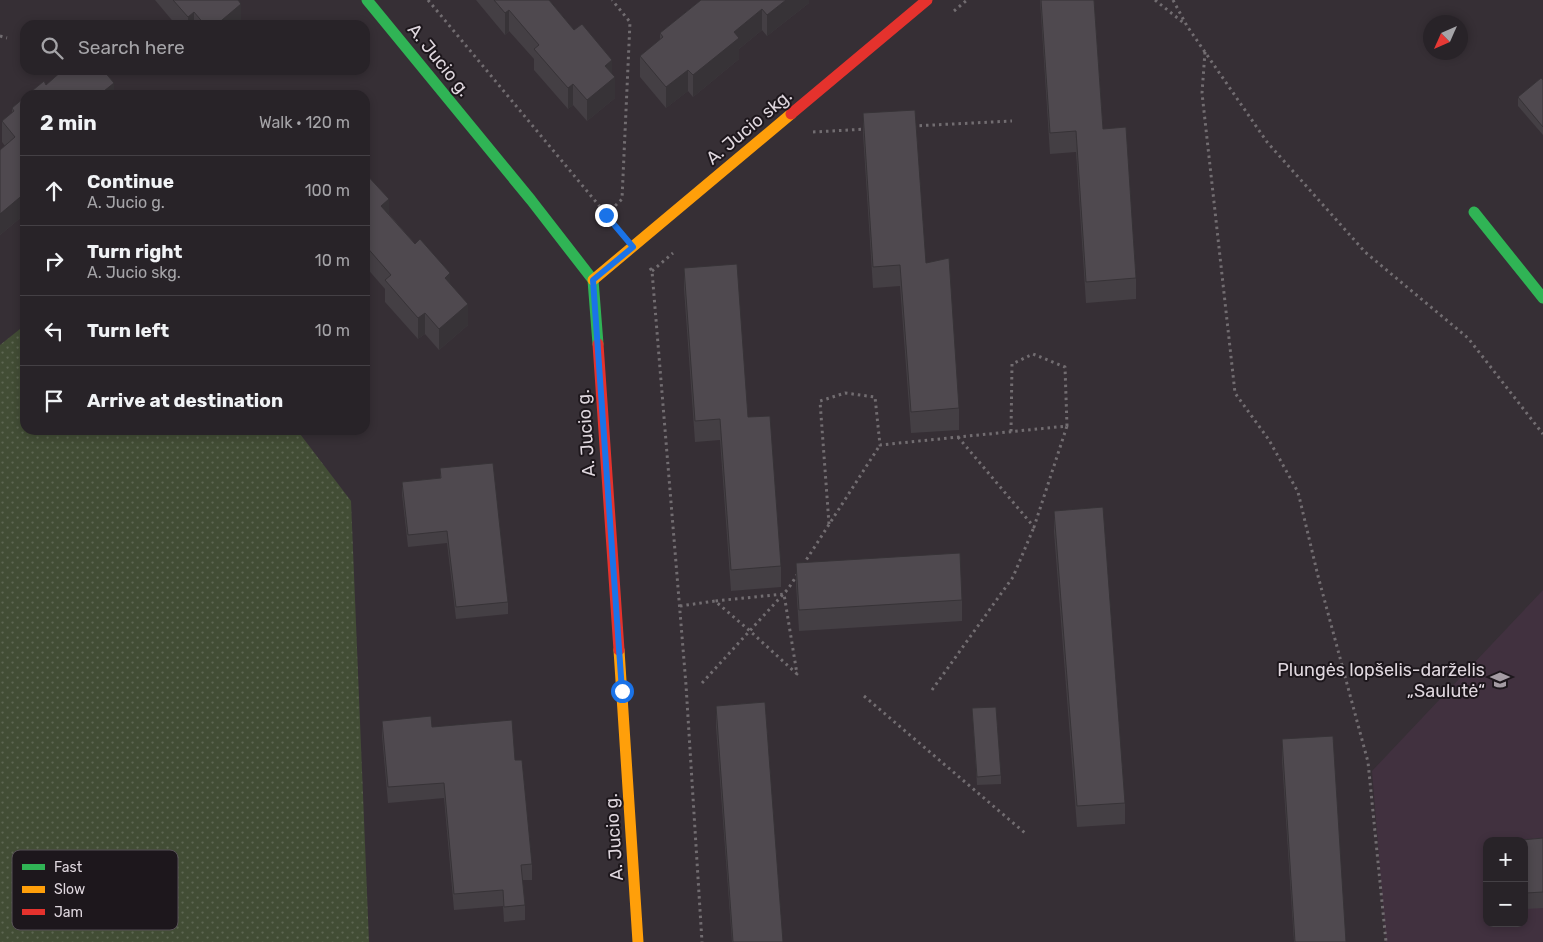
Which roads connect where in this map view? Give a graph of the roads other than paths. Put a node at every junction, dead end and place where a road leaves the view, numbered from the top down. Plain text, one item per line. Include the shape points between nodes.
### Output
1 (367, 0) edge
2 (927, 0) edge
3 (1474, 212) dead end
4 (593, 280) junction
5 (1543, 298) edge
6 (638, 942) edge

1 - 4 street, A. Jucio g.
2 - 4 street, A. Jucio skg.
3 - 5 street
4 - 6 street, A. Jucio g.

